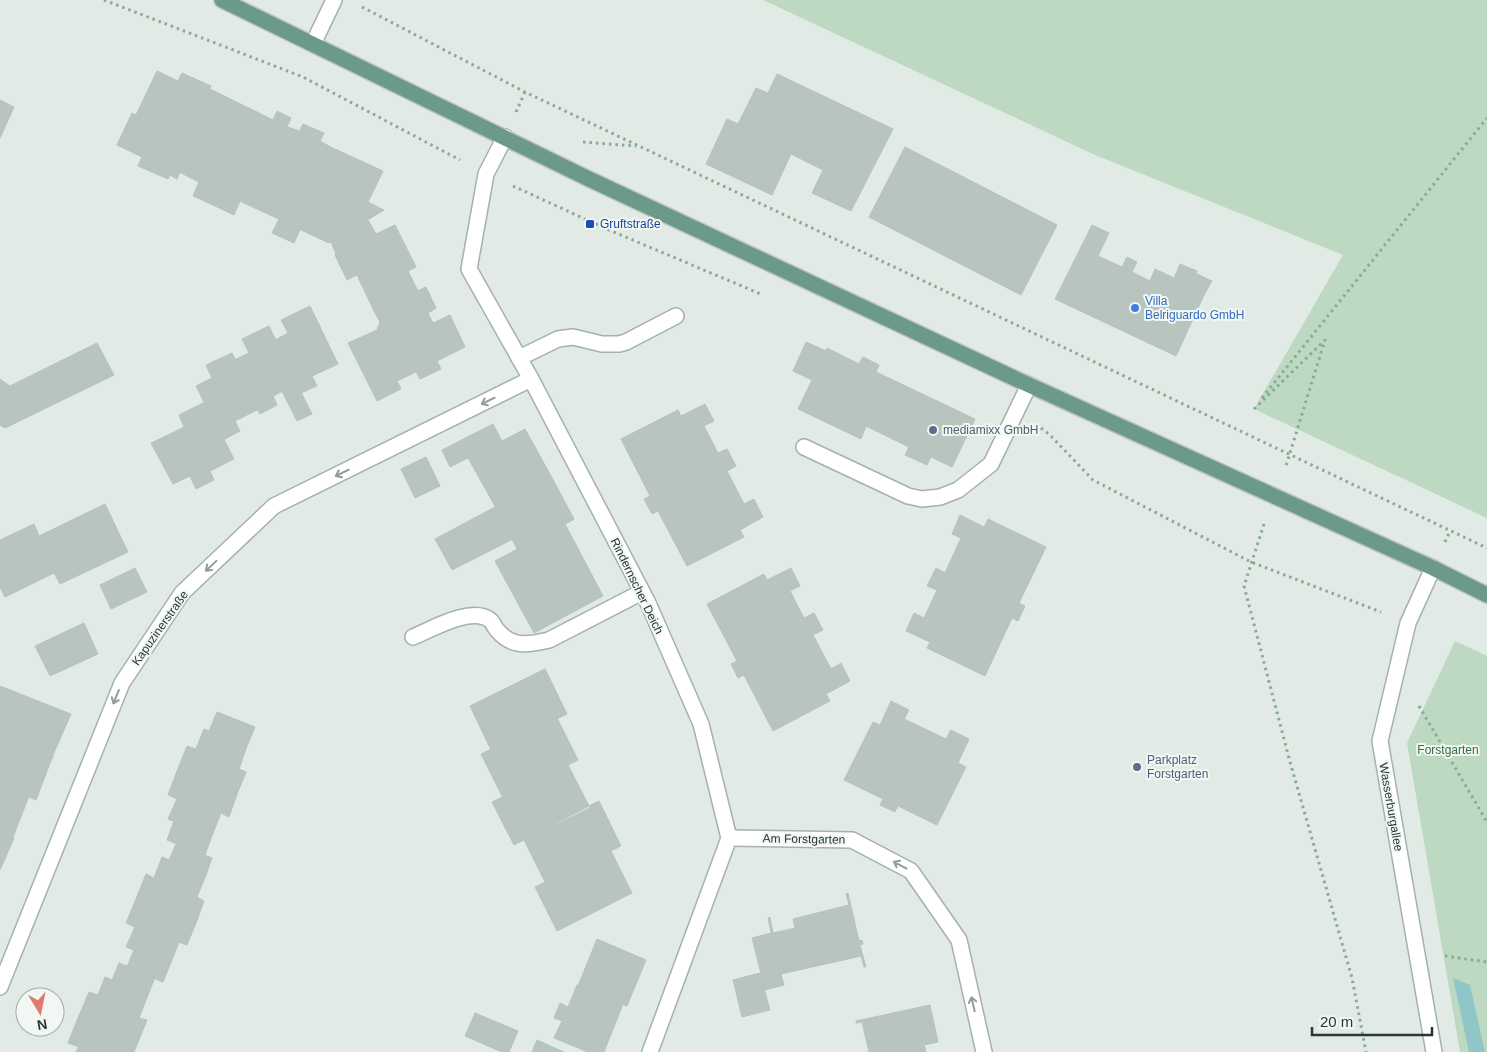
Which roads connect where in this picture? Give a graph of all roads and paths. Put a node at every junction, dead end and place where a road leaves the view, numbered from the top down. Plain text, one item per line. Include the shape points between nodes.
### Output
1 (104, 0) edge
2 (222, 0) edge
3 (334, 0) edge
4 (357, 5) dead end
5 (313, 44) junction
6 (1487, 118) edge
7 (505, 137) junction
8 (486, 174) junction
9 (765, 296) dead end
10 (676, 316) dead end
11 (519, 358) junction
12 (531, 379) junction
13 (1029, 385) junction
14 (1018, 409) junction
15 (804, 447) dead end
16 (1290, 455) junction
17 (1275, 496) junction
18 (1487, 548) edge
19 (1251, 562) junction
20 (1434, 568) junction
21 (642, 592) junction
22 (1487, 595) edge
23 (1408, 622) junction
24 (413, 638) dead end
25 (1419, 706) dead end
26 (1487, 822) edge
27 (729, 838) junction
28 (1416, 957) junction
29 (1487, 962) edge
30 (0, 987) edge
31 (650, 1052) edge
32 (984, 1052) edge
33 (1366, 1052) edge
34 (1434, 1052) edge

1 - 8 path via 303,77
2 - 5 main road
3 - 5 street
4 - 16 path via 525,92
5 - 7 main road
6 - 16 path via 1254,409 1325,340
7 - 8 street, Rindernscher Deich
7 - 13 main road
8 - 9 path
8 - 11 street, Rindernscher Deich via 468,269
10 - 11 street via 619,344 602,344 573,337 558,339
11 - 12 street, Rindernscher Deich
12 - 21 street, Rindernscher Deich
12 -> 30 street, Kapuzinerstraße via 274,506 182,593 122,683
13 - 14 street
13 - 17 main road
14 - 15 street via 991,464 958,490 940,497 922,499 908,496
14 - 19 path via 1050,435 1093,480
16 - 17 path
16 - 18 path
17 - 19 path
17 - 20 main road
19 - 23 path
19 - 33 path via 1244,586 1352,978
20 - 22 main road
20 - 23 street, Wasserburgallee
21 - 24 street via 550,640 533,644 519,645 507,639 491,620 467,616 450,620
21 - 27 street, Rindernscher Deich via 701,724
23 - 28 street, Wasserburgallee via 1380,741
25 - 26 path
27 - 31 street
32 -> 27 street, Am Forstgarten via 958,940 912,871 852,840
28 - 29 path via 1443,956
28 - 34 street, Wasserburgallee

